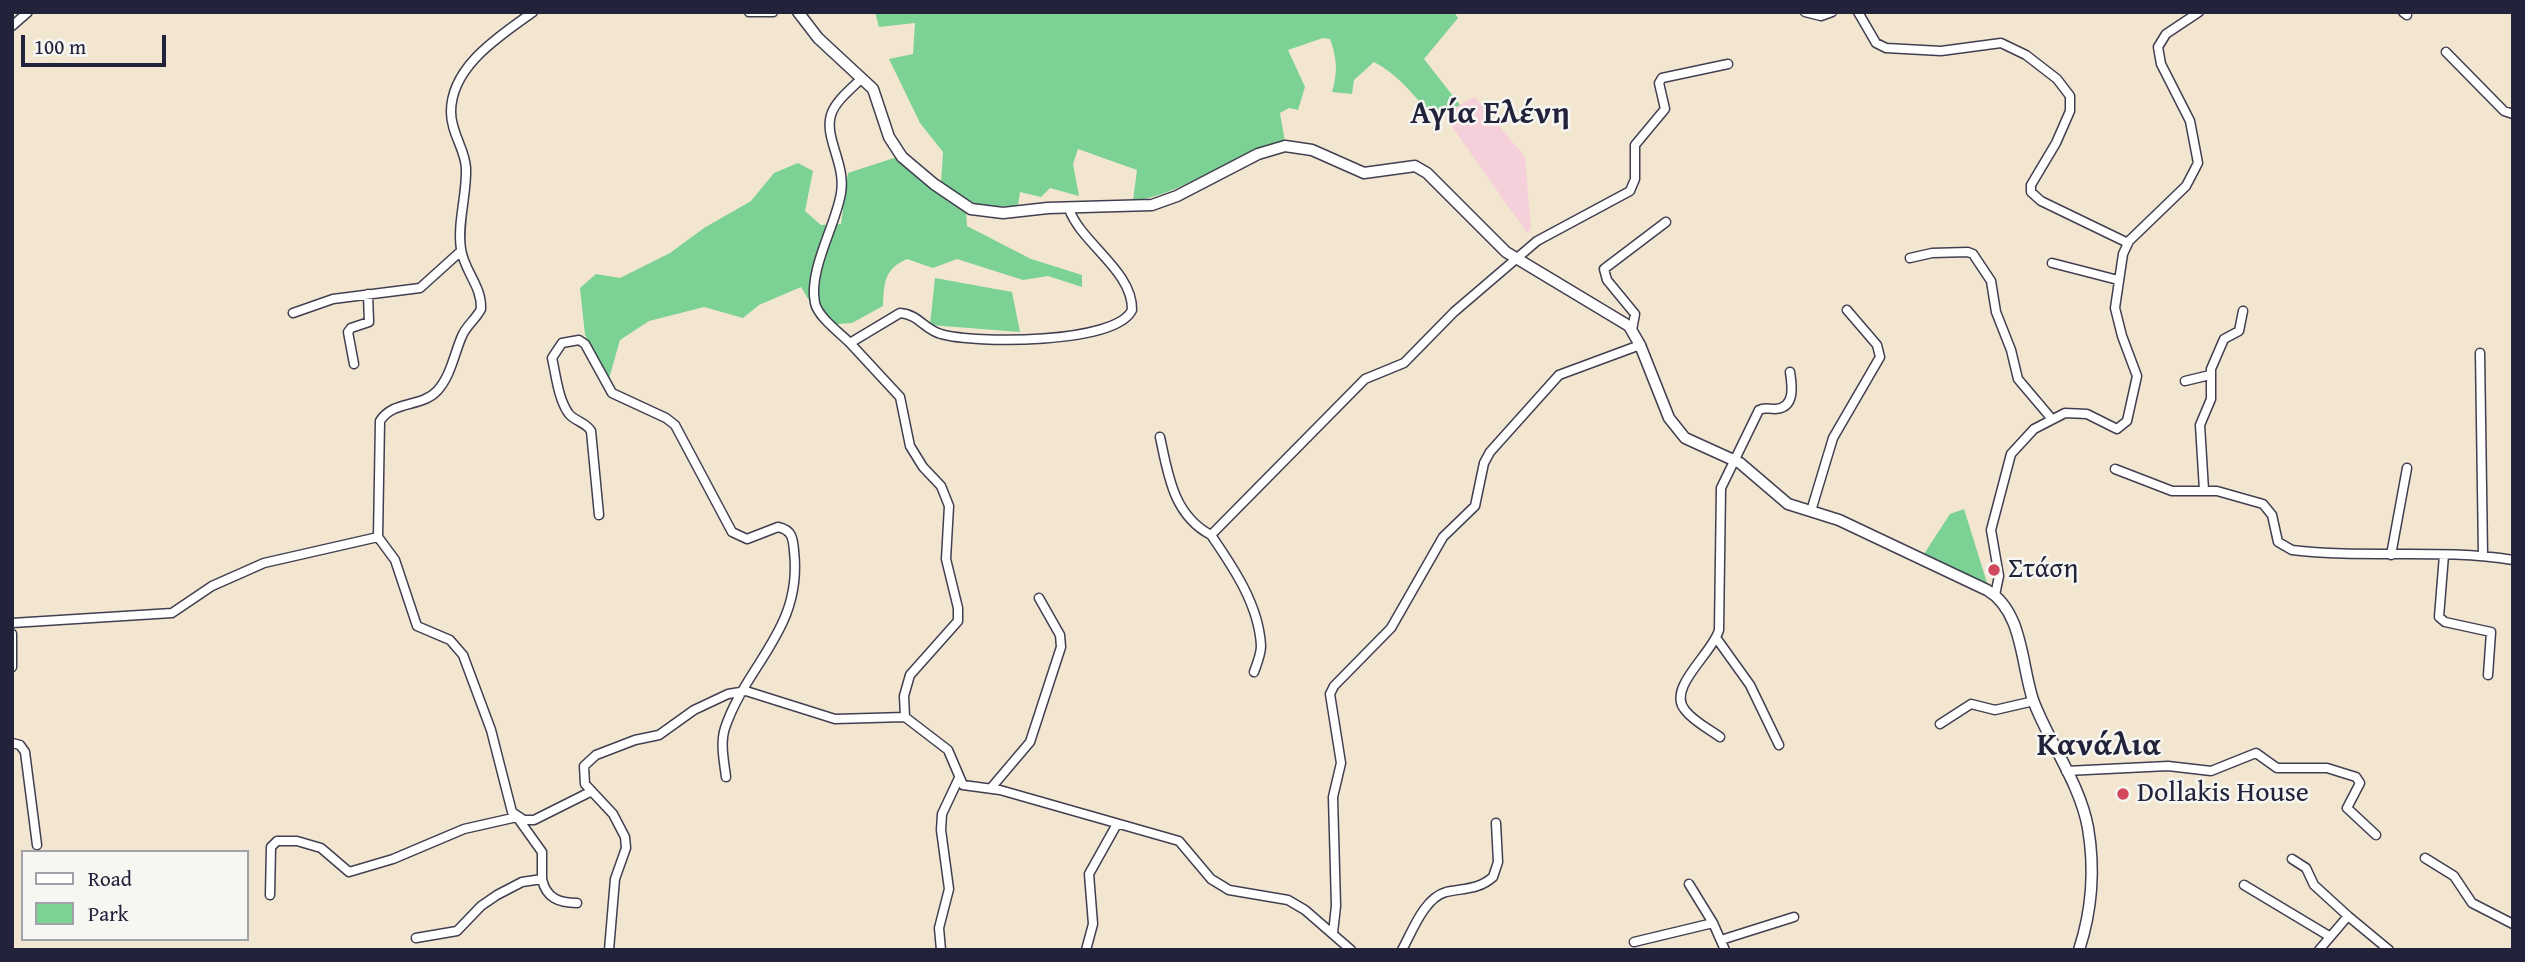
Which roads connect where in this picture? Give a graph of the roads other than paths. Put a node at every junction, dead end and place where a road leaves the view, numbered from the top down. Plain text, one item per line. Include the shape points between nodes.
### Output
1 (28, 12) edge
2 (533, 12) edge
3 (749, 12) edge
4 (773, 12) edge
5 (798, 12) edge
6 (1805, 12) edge
7 (1832, 12) edge
8 (1858, 12) edge
9 (2199, 12) edge
10 (12, 26) edge
11 (2446, 52) dead end
12 (1728, 64) dead end
13 (862, 78) junction
14 (2513, 114) edge
15 (1069, 209) junction
16 (1665, 222) dead end
17 (2128, 243) junction
18 (461, 251) junction
19 (1910, 258) dead end
20 (1517, 259) junction
21 (2052, 263) dead end
22 (2118, 280) junction
23 (368, 294) junction
24 (1847, 310) dead end
25 (2243, 311) dead end
26 (293, 313) dead end
27 (1632, 330) junction
28 (850, 343) junction
29 (1640, 345) junction
30 (2480, 353) dead end
31 (354, 364) dead end
32 (1790, 372) dead end
33 (2210, 374) junction
34 (2185, 381) dead end
35 (2051, 418) junction
36 (1160, 437) dead end
37 (1734, 459) junction
38 (2407, 468) dead end
39 (2115, 469) dead end
40 (2204, 490) junction
41 (1811, 511) junction
42 (598, 515) dead end
43 (1211, 535) junction
44 (378, 537) junction
45 (2391, 555) junction
46 (2444, 555) junction
47 (2483, 555) junction
48 (2513, 560) edge
49 (1995, 595) junction
50 (1039, 598) dead end
51 (12, 623) edge
52 (12, 634) edge
53 (1717, 639) junction
54 (12, 667) edge
55 (1254, 672) dead end
56 (2488, 675) dead end
57 (739, 691) junction
58 (2034, 701) junction
59 (905, 717) junction
60 (1940, 723) dead end
61 (1720, 737) dead end
62 (12, 743) edge
63 (1779, 745) dead end
64 (2066, 771) junction
65 (726, 777) dead end
66 (958, 780) junction
67 (991, 788) junction
68 (590, 792) junction
69 (517, 817) junction
70 (1496, 823) dead end
71 (1117, 824) junction
72 (2376, 835) dead end
73 (37, 845) dead end
74 (2425, 858) dead end
75 (2292, 859) dead end
76 (542, 879) junction
77 (1689, 884) dead end
78 (2244, 884) dead end
79 (270, 895) dead end
80 (577, 903) dead end
81 (1794, 916) dead end
82 (2348, 916) junction
83 (1713, 923) junction
84 (2513, 924) edge
85 (1333, 933) junction
86 (2329, 936) junction
87 (416, 938) dead end
88 (1721, 940) junction
89 (1634, 942) dead end
90 (609, 950) edge
91 (941, 950) edge
92 (1086, 950) edge
93 (1351, 950) edge
94 (1402, 950) edge
95 (1725, 950) edge
96 (2079, 950) edge
97 (2319, 950) edge
98 (2389, 950) edge

1 - 10 street
2 - 18 street via 478,54 453,100 454,138 466,166
3 - 4 street
5 - 13 street via 818,38
6 - 7 street via 1821,16
8 - 17 street via 1876,43 1886,48 1947,51 1995,42 2019,51 2048,71 2066,89 2071,106 2031,192
9 - 17 street via 2160,40 2158,54 2190,121 2198,163 2181,192
11 - 14 street via 2504,111
12 - 20 street via 1662,78 1665,109 1634,145 1635,179 1630,191 1553,231
13 - 15 street via 876,95 899,153 961,204 995,214
13 - 28 street via 830,115 842,185 815,298 817,307
15 - 20 street via 1159,204 1258,154 1297,146 1364,173 1407,166 1423,170
15 - 28 street via 1127,291 1132,307 1125,320 1046,339 1011,341 943,335 900,313
16 - 27 street via 1604,269 1607,280 1635,314
17 - 22 street
18 - 23 street via 420,288
18 - 44 street via 479,289 481,309 463,332 437,391 388,411 380,421
19 - 35 street via 1929,253 1973,254 1991,281 2018,379
20 - 27 street via 1614,314
20 - 43 street via 1454,312 1404,363 1356,387
21 - 22 street
22 - 35 street via 2116,315 2137,376 2127,421 2117,429 2087,414
23 - 26 street via 310,304
23 - 31 street via 369,322 348,332
24 - 41 street via 1877,345 1880,357 1833,438
25 - 33 street via 2240,330 2224,339
27 - 29 street
28 - 59 street via 900,397 911,446 941,486 949,506 946,559 957,621 910,676 904,696
29 - 37 street via 1666,412 1681,436
29 - 85 street via 1559,375 1549,386 1490,452 1483,463 1475,506 1443,537 1391,628 1334,686 1330,694 1341,763 1333,797
30 - 47 street
32 - 37 street via 1793,390 1789,401 1782,407 1759,410
33 - 34 street
33 - 40 street via 2211,399 2200,425
35 - 49 street via 2024,437 2006,465 1991,530 1999,576
36 - 43 street via 1170,483 1183,511 1192,524
37 - 41 street via 1784,502
37 - 53 street via 1724,477 1719,506
38 - 45 street
39 - 40 street via 2172,491
40 - 45 street via 2263,504 2272,515 2278,542 2292,550
41 - 49 street
42 - 57 street via 591,431 565,408 552,358 562,343 577,340 585,344 612,393 675,425 736,536 747,538 778,527 791,534 795,557 792,598 774,644
43 - 55 street via 1247,594 1257,623 1262,648
44 - 51 street via 264,563 212,586 172,612
44 - 69 street via 395,560 417,626 450,640 463,655 491,730 508,805
45 - 46 street
46 - 47 street
46 - 56 street via 2439,617 2491,632
47 - 48 street
49 - 58 street via 2011,614
50 - 67 street via 1061,638 1061,647 1030,742
52 - 54 street
53 - 61 street via 1684,684 1680,700 1689,714
53 - 63 street via 1750,685
57 - 59 street via 835,719
57 - 65 street via 723,738
57 - 68 street via 694,710 659,735 591,758 583,771
58 - 60 street via 1995,710 1974,703
58 - 64 street
59 - 66 street via 948,750
62 - 73 street via 25,752
64 - 72 street via 2168,766 2211,771 2256,753 2277,768 2327,768 2358,779 2347,808
64 - 96 street via 2087,825 2091,862 2090,902
66 - 67 street via 966,786
66 - 91 street via 942,814 949,889 939,928
67 - 71 street
68 - 69 street via 538,818
68 - 90 street via 613,814 625,837 615,879
69 - 76 street via 542,852
69 - 79 street via 464,829 349,872 321,848 277,841 271,847
70 - 94 street via 1498,862 1493,877 1471,890 1435,898
71 - 85 street via 1179,841 1220,885 1288,900
71 - 92 street via 1088,878 1093,925
74 - 84 street via 2454,876 2472,903
75 - 82 street via 2306,868 2314,886
76 - 80 street via 556,900
76 - 87 street via 522,882 497,895 457,931
77 - 83 street
78 - 86 street
81 - 88 street
82 - 86 street
82 - 98 street
83 - 88 street
83 - 89 street
85 - 93 street
86 - 97 street
88 - 95 street

